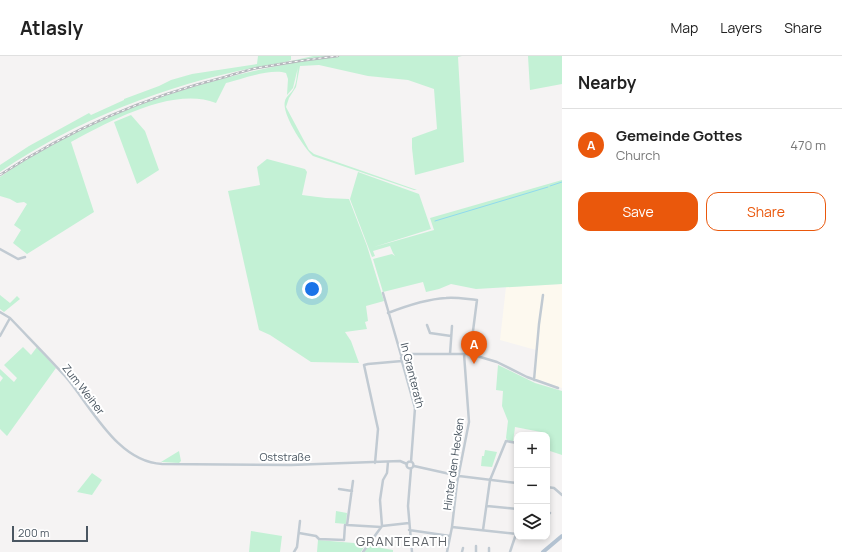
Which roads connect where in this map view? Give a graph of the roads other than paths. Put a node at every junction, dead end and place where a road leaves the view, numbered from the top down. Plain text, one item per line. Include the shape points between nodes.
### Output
1 (0, 249) edge
2 (25, 257) dead end
3 (383, 293) dead end
4 (543, 295) dead end
5 (0, 312) edge
6 (388, 313) junction
7 (10, 318) junction
8 (427, 325) dead end
9 (452, 326) dead end
10 (0, 336) edge
11 (451, 336) junction
12 (450, 354) junction
13 (464, 354) junction
14 (470, 354) junction
15 (402, 356) junction
16 (402, 361) junction
17 (534, 380) junction
18 (558, 388) dead end
19 (514, 442) edge
20 (388, 462) junction
21 (411, 462) junction
22 (375, 463) junction
23 (162, 464) joint
24 (407, 464) junction
25 (414, 466) junction
26 (411, 469) junction
27 (458, 476) junction
28 (490, 480) junction
29 (353, 481) dead end
30 (514, 483) edge
31 (550, 487) edge
32 (339, 489) dead end
33 (352, 491) junction
34 (562, 496) edge
35 (487, 506) junction
36 (514, 509) edge
37 (300, 521) dead end
38 (408, 523) junction
39 (345, 525) dead end
40 (381, 526) junction
41 (452, 527) junction
42 (409, 530) junction
43 (483, 530) junction
44 (299, 533) junction
45 (514, 533) edge
46 (450, 536) junction
47 (562, 536) edge
48 (514, 540) edge
49 (476, 546) dead end
50 (463, 548) dead end
51 (489, 548) dead end
52 (294, 552) edge
53 (363, 552) edge
54 (412, 552) edge
55 (447, 552) edge
56 (462, 552) edge
57 (476, 552) edge
58 (489, 552) edge
59 (510, 552) edge
60 (543, 552) edge

1 - 2 street via 18,259
3 - 6 street, In Granterath
4 - 17 street
5 - 7 street, Zum Weiher
6 - 14 street via 441,298 477,300
6 - 15 street, In Granterath
7 - 10 street
7 - 23 street, Zum Weiher via 66,377 108,432 139,460
8 - 11 street via 430,333
9 - 11 street
11 - 12 street
12 - 13 street
12 - 15 street
13 - 14 street
13 - 27 street, Hinter den Hecken via 468,422
14 - 17 street via 497,362
15 - 16 street, In Granterath
16 - 21 street, In Granterath via 415,408
16 - 22 street via 364,365 378,429
17 - 18 street
19 - 28 street via 506,441
20 - 22 street, Oststraße
20 - 24 street, Oststraße
20 - 40 street via 380,500
21 - 24 street
21 - 25 street
22 - 23 street, Oststraße
24 - 26 street
25 - 26 street
25 - 27 street
26 - 38 street
27 - 28 street
27 - 41 street, Hinter den Hecken
28 - 30 street
28 - 35 street
29 - 33 street
31 - 34 street
32 - 33 street
33 - 40 street via 348,525
35 - 36 street
35 - 43 street
37 - 44 street
38 - 40 street
38 - 42 street
39 - 44 street via 344,540 319,539 316,536
40 - 53 street
41 - 43 street
41 - 46 street, Hinter den Hecken
42 - 46 street
42 - 54 street
43 - 45 street
44 - 52 street
46 - 55 street, Hinter den Hecken
47 - 60 main road
48 - 59 street
49 - 57 street
50 - 56 street
51 - 58 street

